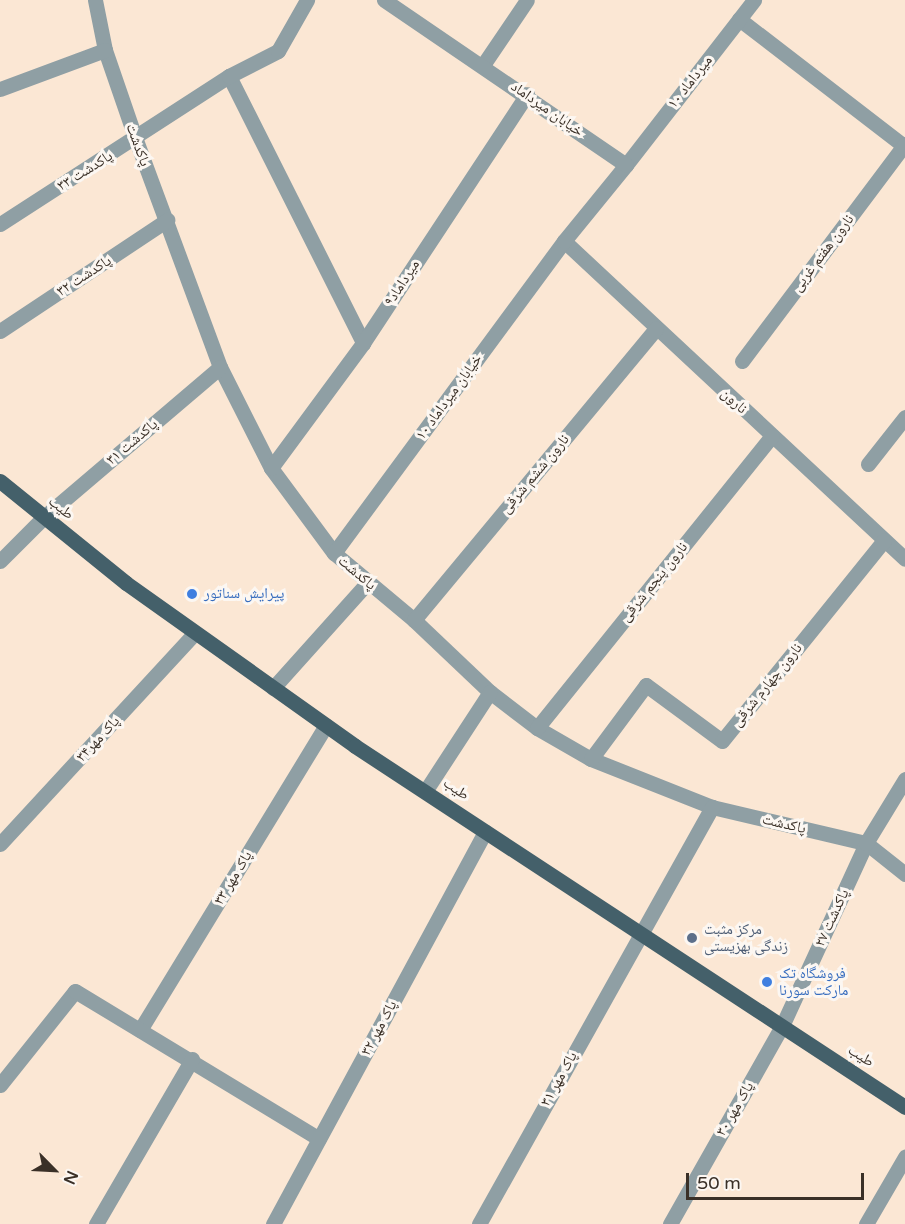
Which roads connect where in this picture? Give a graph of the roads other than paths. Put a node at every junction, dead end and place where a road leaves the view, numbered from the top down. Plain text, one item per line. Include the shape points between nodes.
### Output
1 (95, 0) edge
2 (307, 0) edge
3 (384, 0) edge
4 (527, 0) edge
5 (754, 0) edge
6 (739, 19) junction
7 (105, 50) junction
8 (483, 65) junction
9 (230, 76) junction
10 (0, 89) edge
11 (527, 94) junction
12 (136, 140) junction
13 (904, 146) edge
14 (626, 165) junction
15 (167, 220) junction
16 (0, 224) edge
17 (564, 241) junction
18 (656, 328) junction
19 (0, 331) edge
20 (363, 343) junction
21 (742, 361) dead end
22 (220, 366) junction
23 (905, 417) edge
24 (772, 436) junction
25 (868, 464) dead end
26 (271, 468) junction
27 (0, 481) edge
28 (44, 517) junction
29 (884, 540) junction
30 (334, 553) junction
31 (905, 559) edge
32 (0, 561) edge
33 (368, 582) junction
34 (414, 620) junction
35 (195, 633) junction
36 (273, 688) junction
37 (490, 693) junction
38 (326, 725) junction
39 (537, 728) junction
40 (591, 759) junction
41 (905, 779) edge
42 (426, 790) junction
43 (712, 807) junction
44 (485, 832) junction
45 (866, 843) junction
46 (0, 844) edge
47 (905, 874) edge
48 (640, 934) junction
49 (782, 1026) junction
50 (140, 1030) junction
51 (192, 1059) junction
52 (0, 1085) edge
53 (905, 1107) edge
54 (319, 1138) junction
55 (905, 1157) edge
56 (96, 1224) edge
57 (273, 1224) edge
58 (479, 1224) edge
59 (670, 1224) edge
60 (866, 1224) edge

1 - 7 street, پاکدشت
2 - 9 street, پاکدشت ۳۳ via 278,51
3 - 8 street, خیابان میرداماد
4 - 8 street
5 - 6 street, میرداماد ۱۰
6 - 13 street
6 - 14 street, میرداماد ۱۰
7 - 10 street
7 - 12 street, پاکدشت
8 - 11 street, خیابان میرداماد
9 - 12 street, پاکدشت ۳۳
9 - 20 street
11 - 14 street, خیابان میرداماد
11 - 20 street, میرداماد۹
12 - 15 street, پاکدشت
12 - 16 street, پاکدشت ۳۳
13 - 21 street, نارون هفتم غربی
14 - 17 street
15 - 19 street, پاکدشت ۳۲
15 - 22 street, پاکدشت
17 - 18 street, نارون
17 - 30 street, ۱۰ خیابان میرداماد
18 - 24 street, نارون
18 - 34 street, نارون ششم شرقی
20 - 26 street, میرداماد۹
22 - 26 street, پاکدشت
22 - 28 street, پاکدشت ۳۱
23 - 25 street
24 - 29 street, نارون
24 - 39 street, نارون پنجم شرقی
26 - 30 street, پاکدشت
27 - 28 main road, طیب
28 - 32 street, پاکدشت ۳۱
28 - 35 main road, طیب
29 - 31 street, نارون
29 - 40 street, نارون چهارم شرقی via 722,741 646,685
30 - 33 street, پاکدشت
33 - 34 street, پاکدشت
33 - 36 street
34 - 37 street, پاکدشت
35 - 36 main road, طیب
35 - 46 street, پاک مهر۳۴
36 - 38 main road, طیب
37 - 39 street, پاکدشت
37 - 42 street
38 - 42 main road, طیب
38 - 50 street, پاک مهر ۳۳
39 - 40 street, پاکدشت
40 - 43 street, پاکدشت
41 - 45 street, پاکدشت ۲۷
42 - 44 main road, طیب
43 - 45 street, پاکدشت
43 - 48 street, پاک مهر ۳۱
44 - 48 main road, طیب
44 - 54 street, پاک مهر ۳۲
45 - 47 street, پاکدشت
45 - 49 street, پاکدشت ۲۷
48 - 49 main road, طیب
48 - 58 street, پاک مهر ۳۱
49 - 53 main road, طیب
49 - 59 street, پاک مهر ۳۰
50 - 51 street
50 - 52 street via 75,991
51 - 54 street
51 - 56 street
54 - 57 street, پاک مهر ۳۲
55 - 60 street

